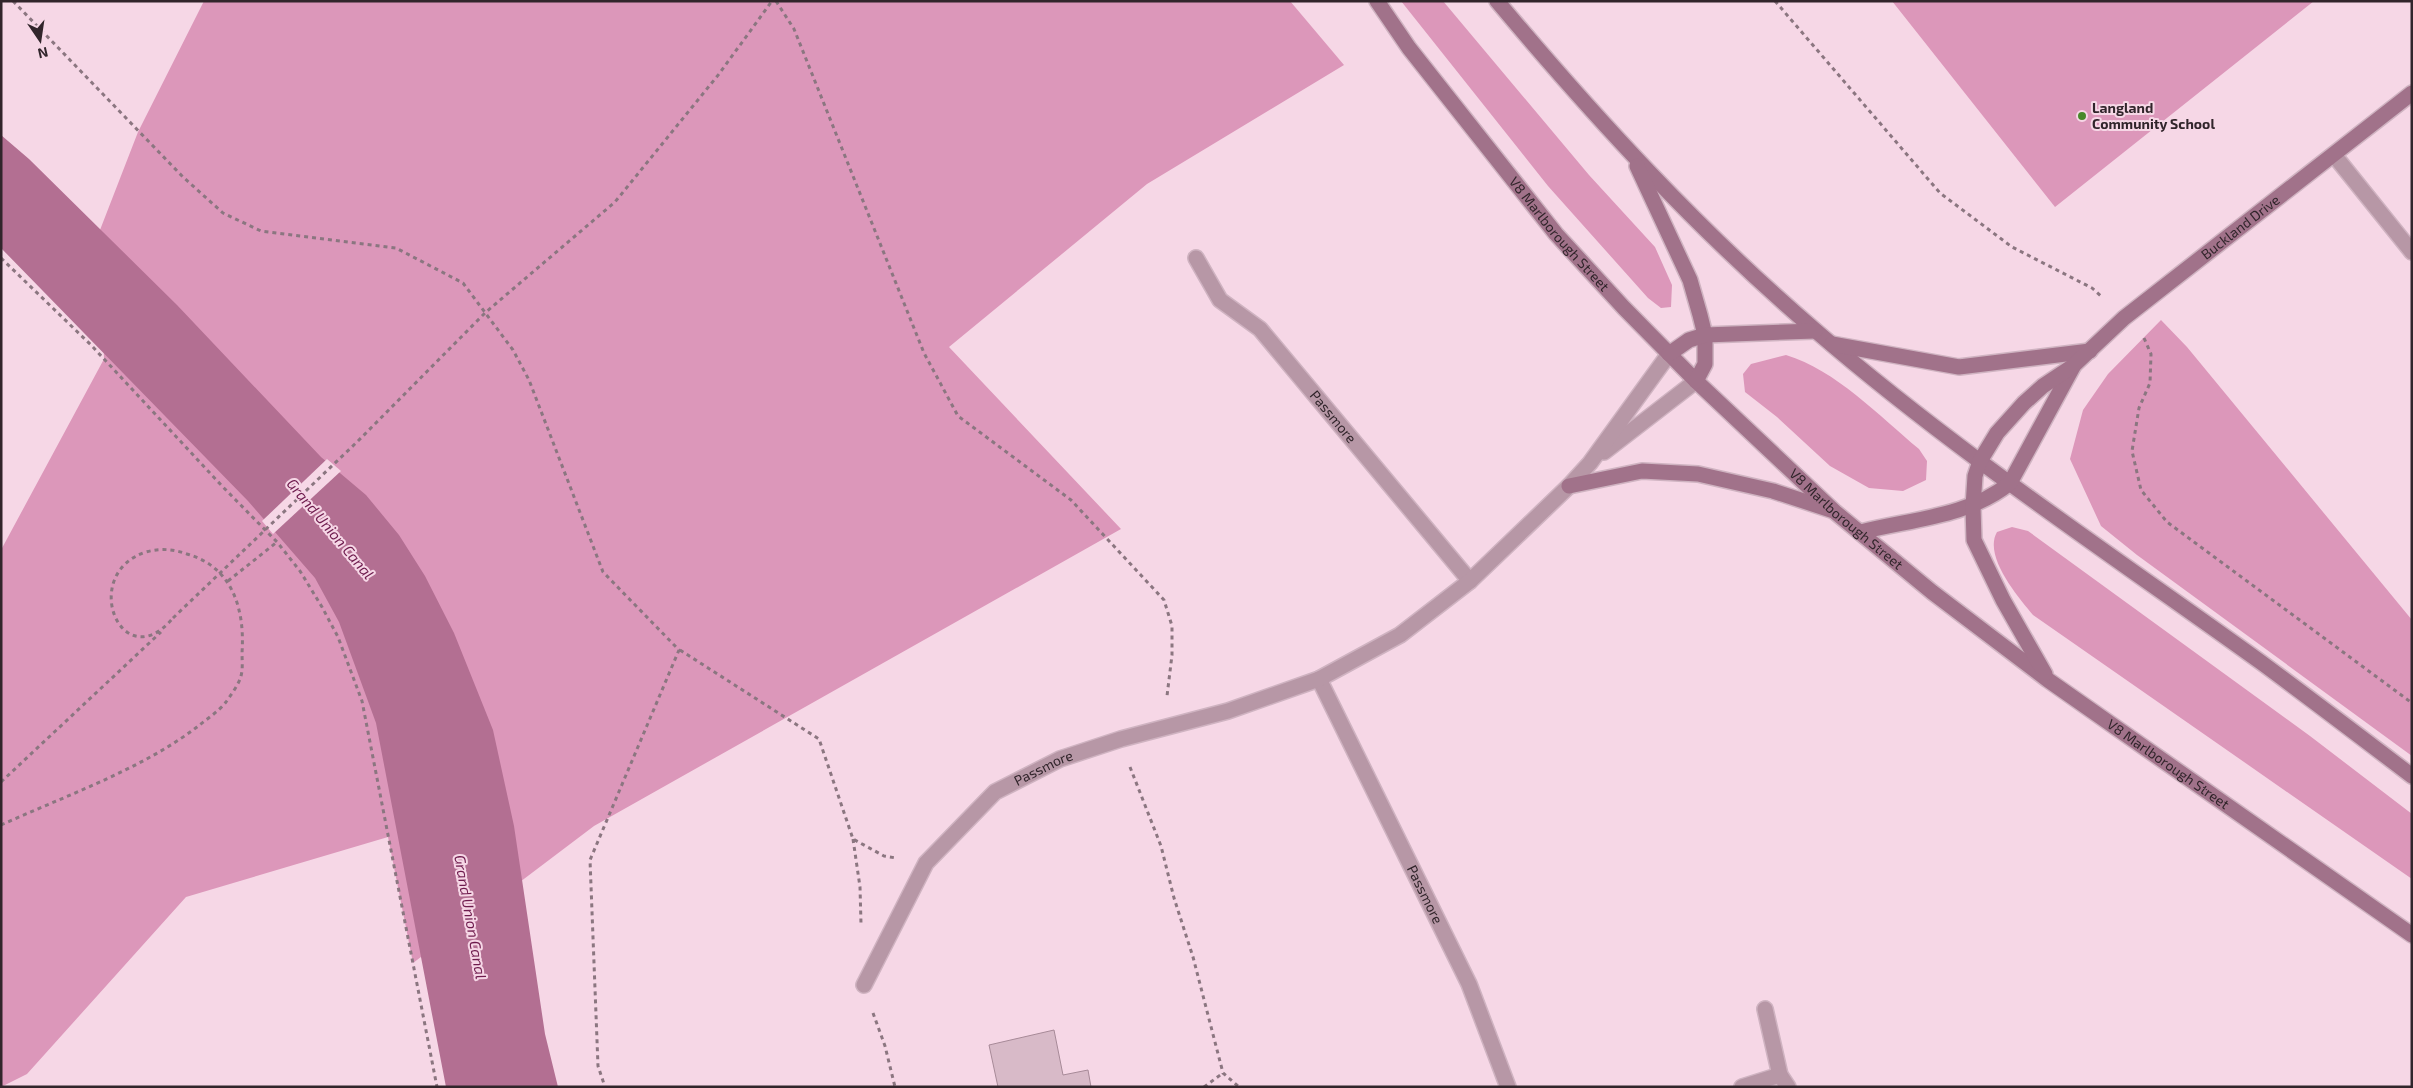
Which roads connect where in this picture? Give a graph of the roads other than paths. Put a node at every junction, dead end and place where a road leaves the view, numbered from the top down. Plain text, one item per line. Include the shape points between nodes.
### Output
1 (1377, 1) edge
2 (1497, 1) edge
3 (2412, 93) edge
4 (1630, 153) junction
5 (2334, 155) junction
6 (2412, 252) edge
7 (1196, 258) dead end
8 (1815, 331) junction
9 (1705, 335) junction
10 (1830, 344) junction
11 (2090, 351) junction
12 (1669, 354) junction
13 (2073, 366) junction
14 (1696, 381) junction
15 (1980, 461) junction
16 (1590, 463) junction
17 (2010, 483) junction
18 (1569, 486) junction
19 (1973, 507) junction
20 (1835, 512) junction
21 (1861, 532) junction
22 (1470, 581) junction
23 (1319, 679) junction
24 (2048, 680) junction
25 (2412, 776) edge
26 (2412, 935) edge
27 (864, 985) dead end
28 (1765, 1009) dead end
29 (1784, 1081) edge
30 (1508, 1087) edge
31 (1742, 1087) edge

1 - 12 street, V8 Marlborough Street via 1409,48 1556,234
2 - 4 street
3 - 5 street, Buckland Drive
4 - 8 street via 1681,208
4 - 9 street via 1690,280
5 - 6 street
5 - 11 street, Buckland Drive via 2124,318
7 - 22 street, Passmore via 1220,300 1260,330
8 - 9 street
8 - 10 street
9 - 12 street via 1689,340
9 - 14 street via 1705,364
10 - 11 street via 1959,367
10 - 15 street via 1922,419
11 - 13 street, Buckland Drive
12 - 14 street, V8 Marlborough Street
12 - 16 street, Passmore
13 - 15 street, Buckland Drive via 2024,403 1998,433
13 - 17 street, Buckland Drive
14 - 16 street, Passmore
14 - 20 street, V8 Marlborough Street
15 - 17 street
15 - 19 street, Buckland Drive via 1975,476
16 - 18 street, Passmore
17 - 19 street
17 - 25 street via 2262,663
18 - 20 street via 1642,471 1698,474 1773,492
18 - 22 street, Passmore
19 - 21 street
19 - 24 street, Buckland Drive via 1974,540
20 - 21 street, V8 Marlborough Street
21 - 24 street, V8 Marlborough Street via 1932,592
22 - 23 street, Passmore via 1400,635
23 - 27 street, Passmore via 1228,711 1120,739 1060,759 994,792 926,862
23 - 30 street, Passmore via 1469,984
24 - 26 street, V8 Marlborough Street
28 - 29 street
29 - 31 street

